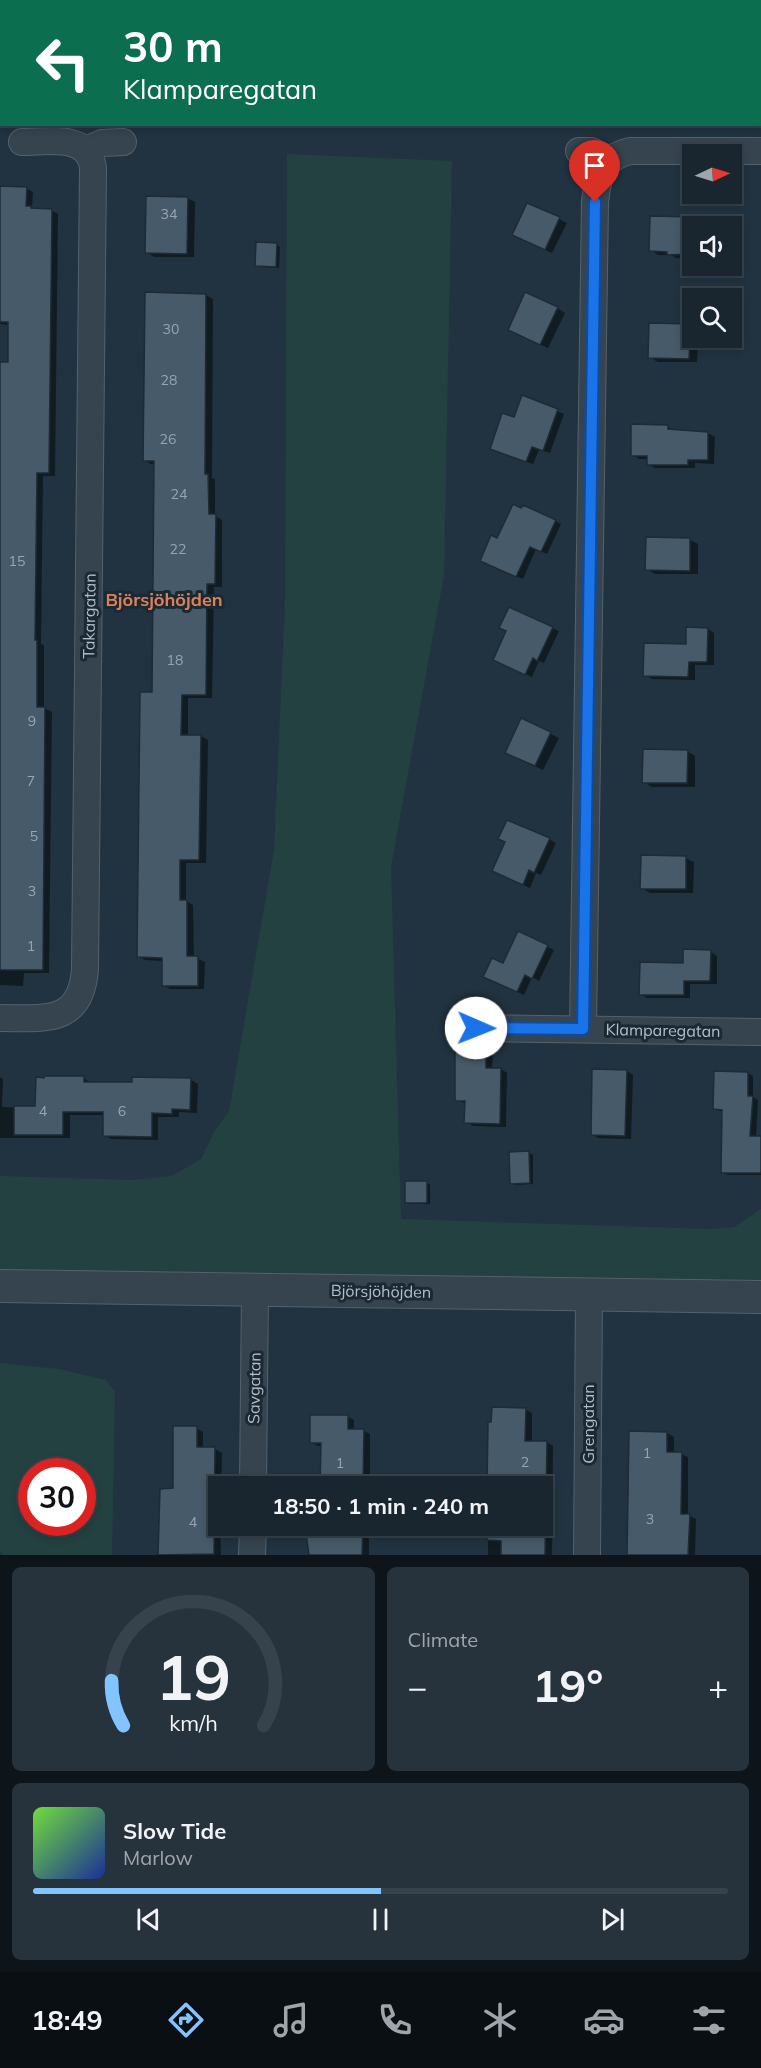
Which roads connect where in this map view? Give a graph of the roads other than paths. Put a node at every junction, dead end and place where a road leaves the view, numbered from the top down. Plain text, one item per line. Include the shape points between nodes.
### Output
1 (22, 142) dead end
2 (123, 142) dead end
3 (86, 150) junction
4 (579, 151) dead end
5 (761, 151) edge
6 (610, 160) junction
7 (0, 1018) edge
8 (476, 1028) dead end
9 (583, 1029) junction
10 (761, 1032) edge
11 (0, 1286) edge
12 (255, 1289) junction
13 (589, 1294) junction
14 (761, 1297) edge
15 (253, 1476) edge
16 (253, 1536) edge
17 (252, 1555) edge
18 (587, 1555) edge

1 - 3 street via 66,142
2 - 3 street via 102,143
3 - 7 street, Takargatan via 92,158 95,186 84,985 79,998 63,1013
4 - 6 street via 591,151
5 - 6 street via 630,151
6 - 9 street, Klamparegatan via 598,180 595,202
8 - 9 street
9 - 10 street, Klamparegatan
11 - 12 street, Björsjöhöjden
12 - 13 street, Björsjöhöjden
12 - 15 street, Savgatan
13 - 14 street, Björsjöhöjden
13 - 18 street, Grengatan
16 - 17 street

